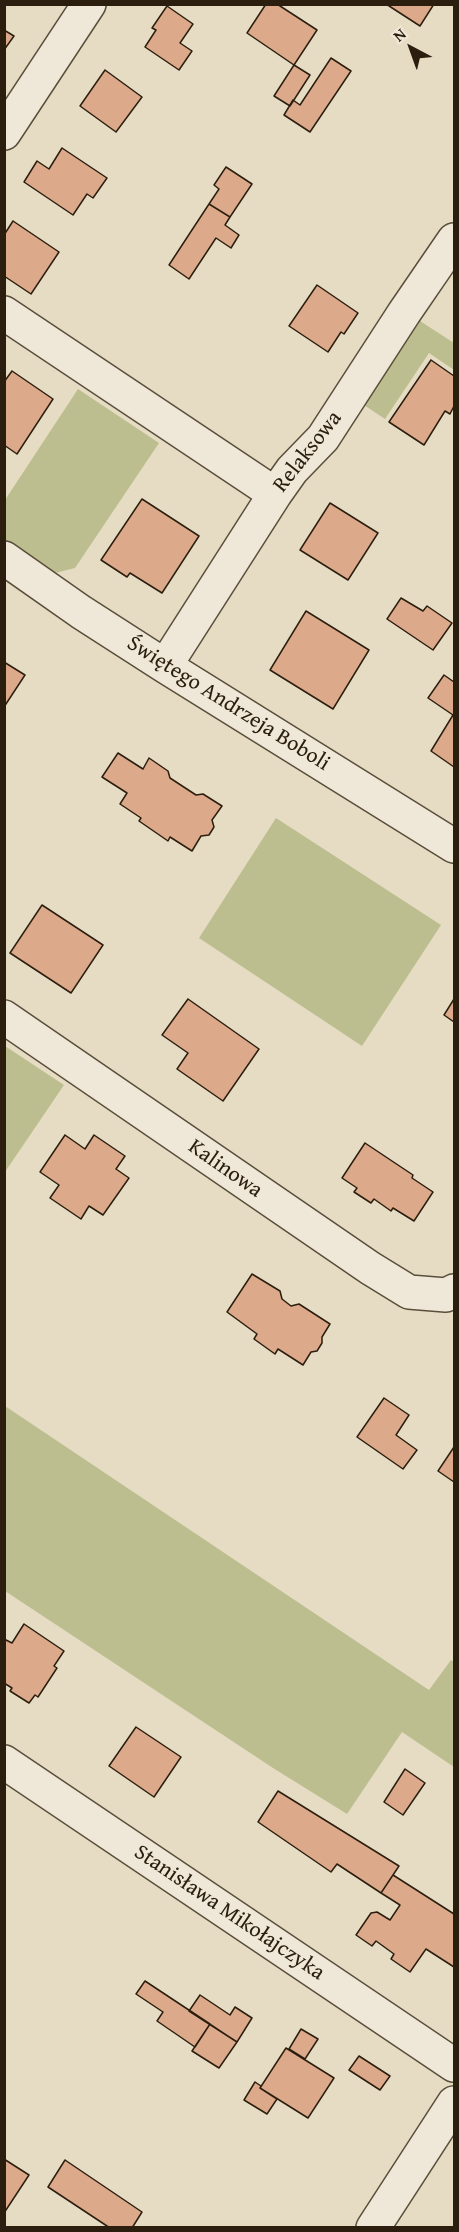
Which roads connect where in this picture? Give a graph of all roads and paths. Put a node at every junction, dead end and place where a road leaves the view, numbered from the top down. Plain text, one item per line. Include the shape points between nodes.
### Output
1 (88, 4) edge
2 (4, 133) edge
3 (454, 240) edge
4 (4, 313) edge
5 (275, 494) junction
6 (4, 558) edge
7 (165, 666) junction
8 (454, 846) edge
9 (4, 1017) edge
10 (454, 1291) edge
11 (4, 1762) edge
12 (454, 2065) edge
13 (454, 2103) edge
14 (373, 2228) edge

1 - 2 street
3 - 5 street, Relaksowa via 323,438
4 - 5 street
5 - 7 street, Relaksowa
6 - 7 street, Świętego Andrzeja Boboli
7 - 8 street, Świętego Andrzeja Boboli
9 - 10 street, Kalinowa via 370,1268 410,1292 446,1295
11 - 12 street, Stanisława Mikołajczyka
13 - 14 street

